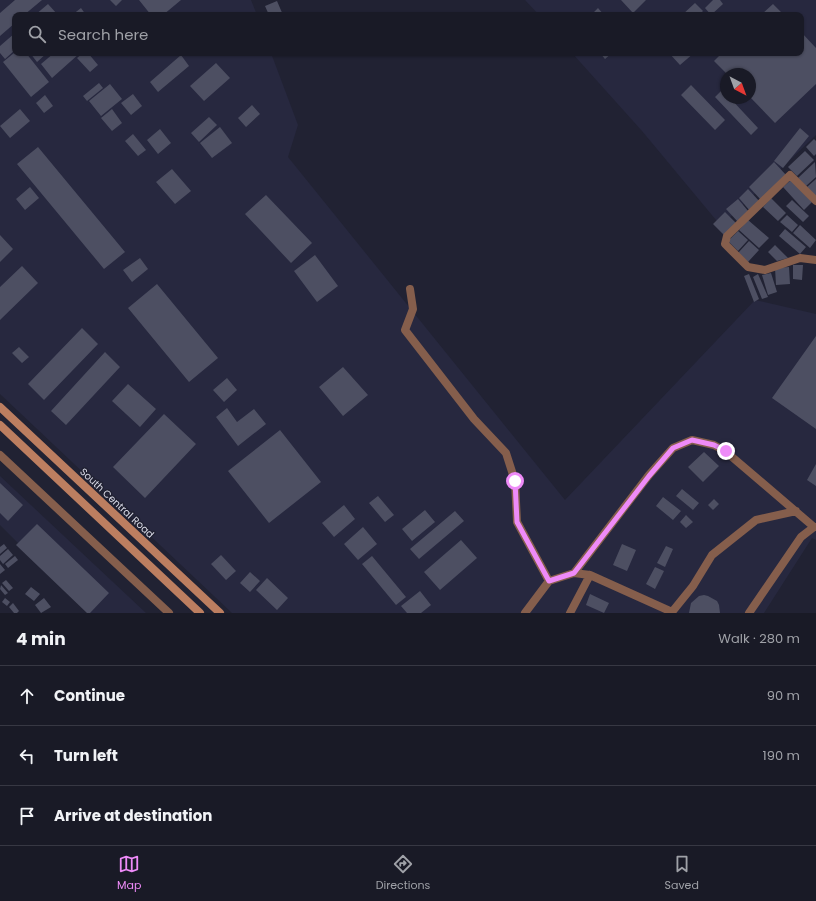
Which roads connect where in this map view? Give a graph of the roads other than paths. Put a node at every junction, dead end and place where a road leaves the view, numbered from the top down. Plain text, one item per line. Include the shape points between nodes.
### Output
1 (816, 201) edge
2 (816, 260) edge
3 (410, 289) dead end
4 (0, 406) edge
5 (0, 425) edge
6 (0, 455) edge
7 (109, 509) junction
8 (796, 511) junction
9 (100, 519) junction
10 (815, 527) edge
11 (574, 573) junction
12 (590, 575) junction
13 (549, 581) junction
14 (169, 613) edge
15 (200, 613) edge
16 (220, 613) edge
17 (525, 613) edge
18 (570, 613) edge
19 (749, 613) edge

1 - 2 street via 790,175 727,236 725,244 748,267 765,270 800,258
3 - 13 street via 413,310 405,330 474,419 506,453 515,481 517,522
4 - 7 main road, South Central Road
5 - 9 main road
6 - 14 street
7 - 9 main road
7 - 16 main road, South Central Road
8 - 10 street
8 - 11 street via 726,451 714,445 692,440 673,448
8 - 12 street via 756,520 712,555 693,586 672,612
9 - 15 main road
10 - 19 street via 801,537
11 - 12 street
11 - 13 street
12 - 18 street
13 - 17 street

